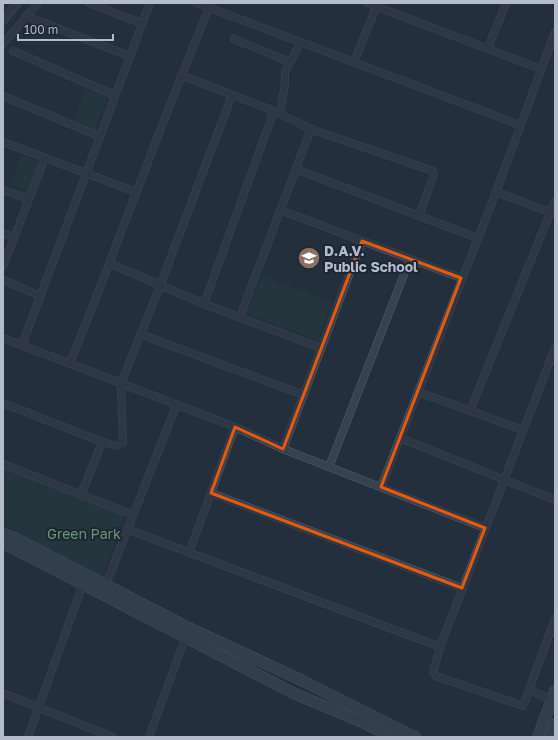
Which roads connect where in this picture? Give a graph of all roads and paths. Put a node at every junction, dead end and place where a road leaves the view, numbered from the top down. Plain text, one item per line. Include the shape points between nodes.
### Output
1 (17, 3) edge
2 (38, 3) edge
3 (89, 3) edge
4 (150, 3) edge
5 (197, 3) edge
6 (367, 3) edge
7 (506, 3) edge
8 (378, 5) edge
9 (209, 8) junction
10 (26, 16) junction
11 (3, 20) edge
12 (141, 23) junction
13 (555, 32) edge
14 (234, 39) dead end
15 (301, 42) junction
16 (3, 44) edge
17 (488, 48) junction
18 (12, 51) dead end
19 (129, 56) junction
20 (290, 62) junction
21 (354, 62) junction
22 (541, 69) junction
23 (181, 75) junction
24 (114, 95) junction
25 (232, 95) junction
26 (3, 96) edge
27 (277, 113) junction
28 (520, 125) junction
29 (311, 129) junction
30 (99, 136) junction
31 (3, 142) edge
32 (45, 158) junction
33 (296, 169) junction
34 (86, 172) junction
35 (3, 190) edge
36 (136, 192) junction
37 (496, 192) junction
38 (29, 199) junction
39 (555, 201) edge
40 (280, 210) junction
41 (553, 213) edge
42 (419, 216) junction
43 (3, 233) edge
44 (13, 237) junction
45 (477, 238) junction
46 (362, 241) junction
47 (410, 259) junction
48 (111, 264) junction
49 (3, 266) edge
50 (461, 278) junction
51 (3, 280) edge
52 (160, 286) junction
53 (40, 296) junction
54 (204, 304) junction
55 (240, 317) junction
56 (140, 334) junction
57 (3, 338) edge
58 (22, 345) junction
59 (321, 348) junction
60 (555, 348) edge
61 (70, 363) junction
62 (121, 383) junction
63 (418, 392) junction
64 (304, 395) junction
65 (3, 403) edge
66 (177, 404) junction
67 (470, 411) junction
68 (235, 427) junction
69 (523, 430) junction
70 (400, 438) junction
71 (102, 442) junction
72 (283, 448) junction
73 (3, 464) edge
74 (330, 467) junction
75 (504, 479) junction
76 (381, 487) junction
77 (211, 493) junction
78 (81, 495) junction
79 (555, 500) edge
80 (133, 515) junction
81 (485, 528) junction
82 (127, 529) junction
83 (3, 534) edge
84 (3, 543) edge
85 (190, 553) junction
86 (83, 584) junction
87 (106, 584) junction
88 (462, 588) junction
89 (555, 619) edge
90 (188, 632) junction
91 (440, 647) junction
92 (530, 690) junction
93 (3, 693) edge
94 (553, 695) edge
95 (38, 708) junction
96 (555, 724) edge
97 (28, 737) edge
98 (112, 737) edge
99 (149, 737) edge
100 (392, 737) edge
101 (415, 737) edge
102 (538, 737) edge
103 (550, 737) edge

1 - 11 street
2 - 10 street
3 - 12 street
4 - 12 street
5 - 9 street
6 - 8 street
7 - 17 street
8 - 17 street
8 - 21 street
9 - 15 street
9 - 23 street
10 - 16 street
10 - 19 street
12 - 19 street
13 - 22 street
14 - 20 street
15 - 20 street
15 - 21 street
17 - 22 street
18 - 24 street
19 - 24 street
20 - 27 street via 285,71 285,84
21 - 28 street
22 - 28 street
23 - 25 street
23 - 36 street
24 - 30 street
25 - 27 street
25 - 52 street
26 - 30 street
27 - 29 street
27 - 54 street
28 - 37 street
29 - 33 street
29 - 42 street via 433,171
30 - 34 street
31 - 32 street
32 - 34 street
32 - 38 street
33 - 40 street
33 - 42 street
34 - 36 street
34 - 53 street
35 - 38 street
36 - 48 street
37 - 41 street
37 - 45 street
38 - 44 street
39 - 41 street
40 - 46 street
40 - 55 street
41 - 67 street
42 - 45 street
43 - 44 street
44 - 49 street
45 - 50 street
46 - 47 street
46 - 59 street
47 - 50 street
47 - 74 street
48 - 52 street
48 - 61 street
50 - 63 street
51 - 53 street
52 - 54 street
52 - 56 street
53 - 58 street
54 - 55 street
55 - 59 street
56 - 62 street
56 - 64 street
57 - 58 street
58 - 61 street
59 - 64 street
60 - 69 street
61 - 62 street
62 - 66 street
62 - 71 street via 123,444 118,446
63 - 67 street
63 - 70 street
64 - 72 street
65 - 71 street
66 - 68 street
66 - 80 street
67 - 69 street
68 - 72 street
68 - 77 street
69 - 75 street
70 - 75 street
70 - 76 street
71 - 78 street
72 - 74 street
73 - 78 street
74 - 76 street
75 - 79 street
75 - 81 street
76 - 81 street
77 - 85 street
77 - 88 street
78 - 80 street
80 - 82 street
81 - 88 street
82 - 85 street
82 - 87 street
83 - 87 street
84 - 86 street
85 - 91 street
86 - 90 street
86 - 95 street
87 - 90 street
88 - 91 street
89 - 92 street
90 - 99 street
90 - 100 street via 293,693
90 - 101 street via 303,681
91 - 92 street via 432,672 436,676 522,706
92 - 94 street
93 - 95 street
94 - 102 street
95 - 97 street
95 - 98 street
96 - 103 street

